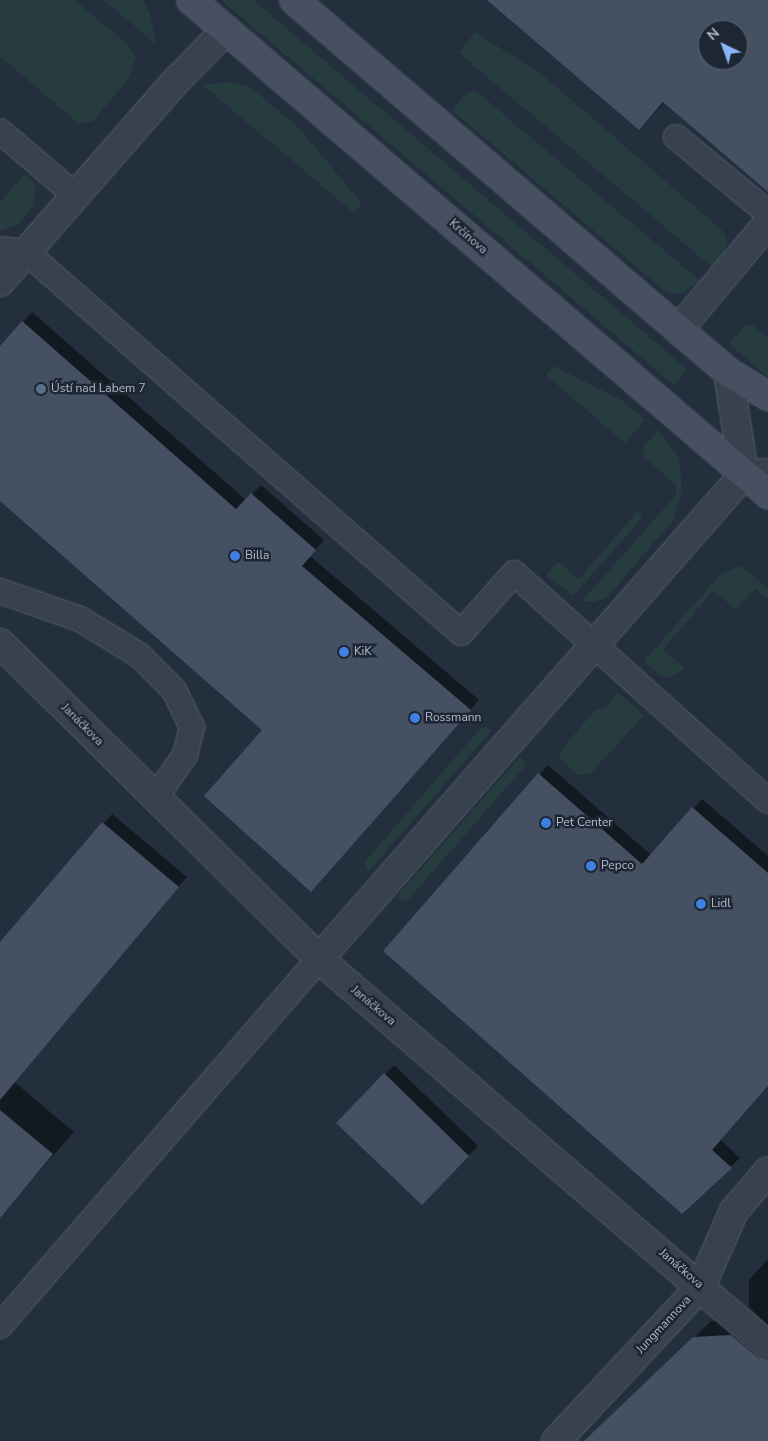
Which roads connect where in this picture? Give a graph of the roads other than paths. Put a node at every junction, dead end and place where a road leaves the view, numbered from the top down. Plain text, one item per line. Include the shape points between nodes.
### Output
1 (191, 0) edge
2 (294, 0) edge
3 (226, 30) junction
4 (0, 131) edge
5 (676, 137) dead end
6 (75, 195) junction
7 (767, 223) edge
8 (13, 250) edge
9 (0, 282) edge
10 (678, 330) junction
11 (728, 372) junction
12 (768, 396) edge
13 (756, 473) edge
14 (768, 494) edge
15 (0, 591) edge
16 (0, 643) edge
17 (594, 646) junction
18 (156, 797) junction
19 (768, 801) edge
20 (318, 959) junction
21 (768, 1171) edge
22 (701, 1286) junction
23 (0, 1326) edge
24 (768, 1346) edge
25 (556, 1441) edge

1 - 3 street, Krčínova
2 - 10 street
3 - 6 street via 178,78
3 - 13 street, Krčínova
4 - 6 lane
5 - 7 lane
6 - 8 street
7 - 10 street
8 - 9 street
8 - 17 lane via 461,633 514,573
10 - 11 street
11 - 12 street
11 - 13 street
13 - 14 street, Krčínova
13 - 17 street
15 - 18 lane via 80,619 139,655 174,690 192,727 185,755
16 - 18 street, Janáčkova
17 - 19 lane
17 - 20 street
18 - 20 street, Janáčkova
20 - 22 street, Janáčkova
20 - 23 lane
21 - 22 street, Jungmannova via 734,1210
22 - 24 street, Janáčkova
22 - 25 street, Jungmannova

